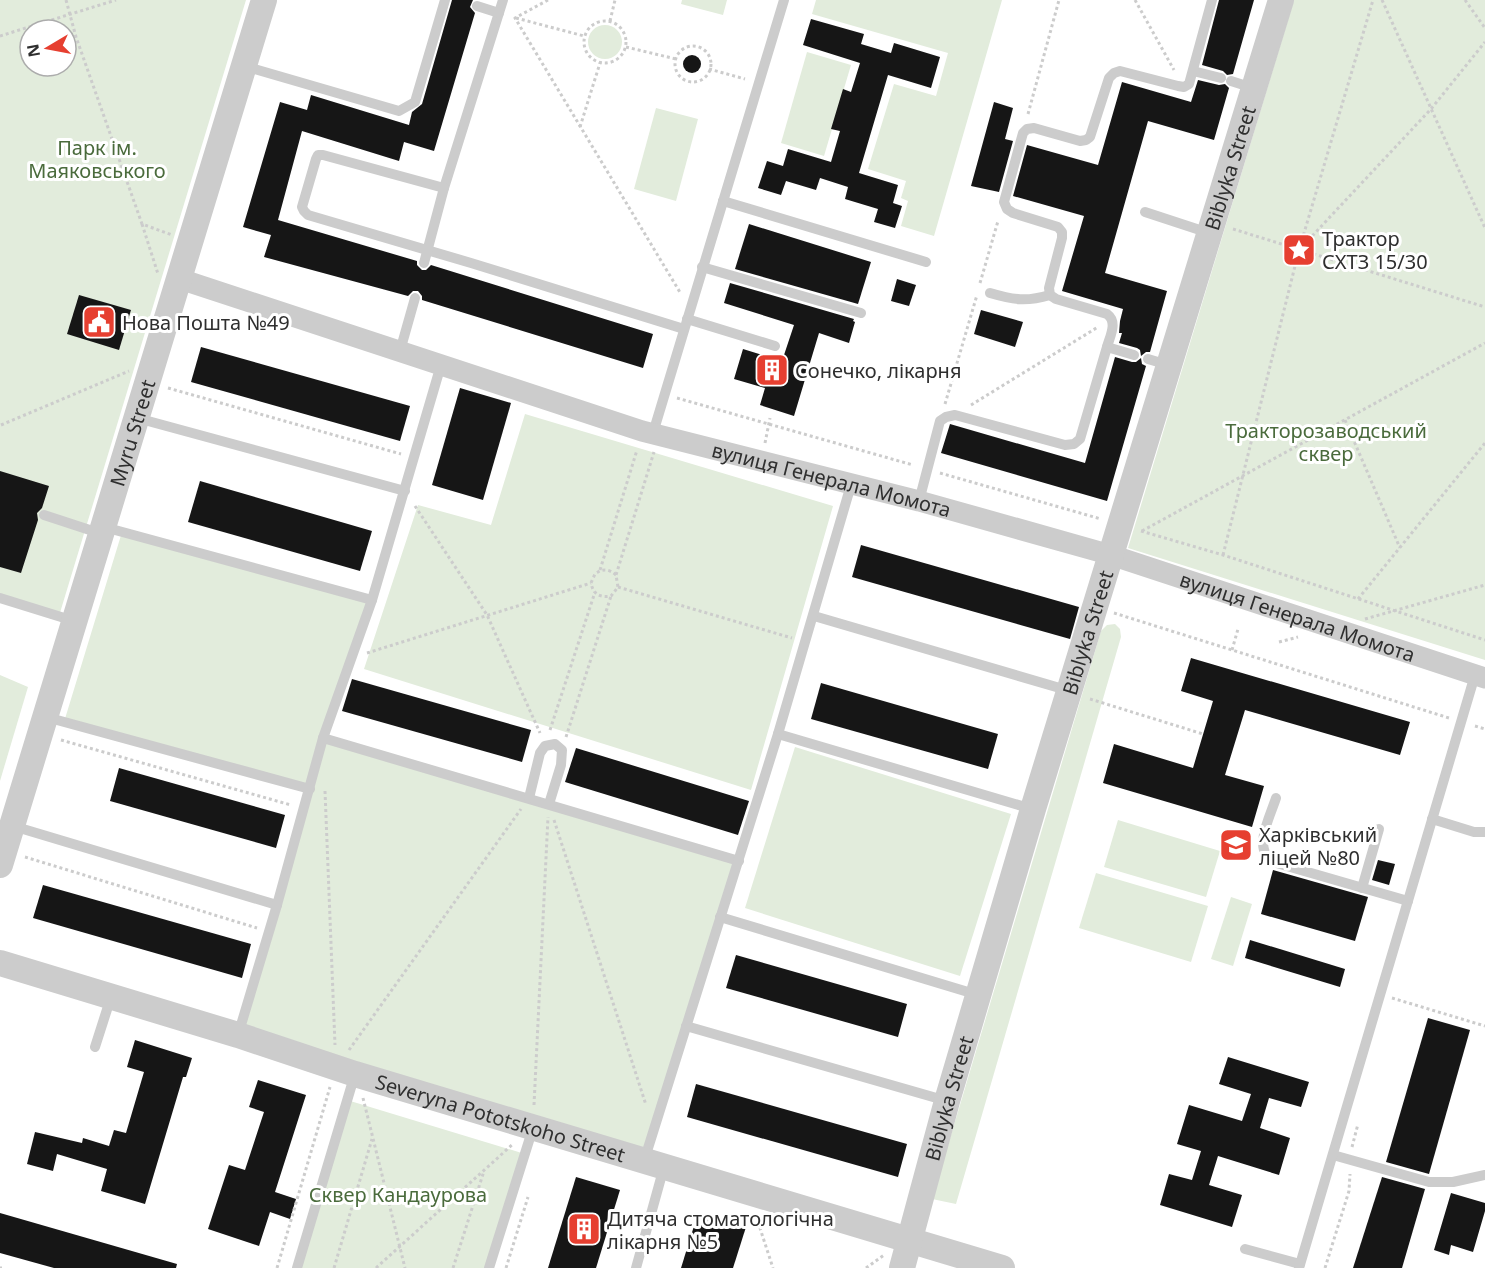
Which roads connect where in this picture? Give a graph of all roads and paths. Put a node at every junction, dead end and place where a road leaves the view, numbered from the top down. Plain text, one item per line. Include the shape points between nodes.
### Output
1 (66, 0) edge
2 (116, 0) edge
3 (264, 0) edge
4 (446, 0) edge
5 (503, 0) edge
6 (548, 0) edge
7 (615, 0) edge
8 (784, 0) edge
9 (1059, 0) edge
10 (1135, 0) edge
11 (1212, 0) edge
12 (1281, 0) edge
13 (1373, 0) edge
14 (1382, 0) edge
15 (1466, 0) edge
16 (477, 6) dead end
17 (500, 13) junction
18 (70, 14) junction
19 (515, 18) junction
20 (610, 21) junction
21 (1485, 28) edge
22 (0, 36) edge
23 (584, 36) junction
24 (1485, 42) edge
25 (626, 47) junction
26 (676, 58) junction
27 (600, 63) junction
28 (244, 66) junction
29 (709, 69) junction
30 (1193, 71) junction
31 (749, 80) dead end
32 (1184, 87) junction
33 (1255, 88) junction
34 (1431, 109) junction
35 (580, 127) junction
36 (1023, 133) junction
37 (444, 188) junction
38 (723, 201) junction
39 (1004, 202) junction
40 (1145, 213) dead end
41 (142, 224) junction
42 (1211, 228) junction
43 (1485, 228) edge
44 (175, 236) dead end
45 (428, 250) junction
46 (1299, 250) junction
47 (926, 262) dead end
48 (424, 263) dead end
49 (702, 267) junction
50 (170, 281) junction
51 (990, 293) dead end
52 (1050, 295) junction
53 (415, 298) dead end
54 (1485, 307) edge
55 (861, 313) dead end
56 (1112, 318) junction
57 (687, 319) junction
58 (1485, 343) edge
59 (775, 346) dead end
60 (1107, 347) junction
61 (400, 351) junction
62 (1134, 355) dead end
63 (441, 365) junction
64 (134, 369) dead end
65 (166, 388) dead end
66 (664, 395) junction
67 (955, 416) junction
68 (137, 418) junction
69 (1345, 420) junction
70 (940, 421) junction
71 (1, 424) edge
72 (652, 433) junction
73 (1485, 443) edge
74 (415, 458) junction
75 (916, 466) dead end
76 (939, 473) dead end
77 (1242, 476) junction
78 (850, 485) junction
79 (405, 491) junction
80 (920, 501) junction
81 (44, 516) dead end
82 (1110, 522) dead end
83 (1131, 528) dead end
84 (103, 531) junction
85 (1142, 531) junction
86 (1400, 548) junction
87 (1111, 555) junction
88 (1222, 555) junction
89 (599, 571) junction
90 (616, 575) junction
91 (591, 583) junction
92 (1485, 585) edge
93 (618, 587) junction
94 (595, 592) junction
95 (611, 596) junction
96 (0, 598) edge
97 (1358, 599) junction
98 (372, 600) junction
99 (1394, 610) junction
100 (1107, 611) dead end
101 (487, 615) junction
102 (814, 616) junction
103 (1363, 619) dead end
104 (75, 621) junction
105 (1238, 629) dead end
106 (1300, 636) dead end
107 (1485, 640) edge
108 (806, 642) junction
109 (1279, 642) dead end
110 (1232, 650) junction
111 (351, 658) junction
112 (1480, 676) edge
113 (1076, 694) junction
114 (46, 717) junction
115 (1452, 719) dead end
116 (1485, 729) edge
117 (1473, 733) dead end
118 (778, 734) junction
119 (1203, 734) dead end
120 (323, 738) junction
121 (59, 739) dead end
122 (545, 746) junction
123 (562, 750) junction
124 (325, 785) dead end
125 (310, 789) junction
126 (529, 798) junction
127 (1276, 798) dead end
128 (549, 804) junction
129 (304, 809) junction
130 (1033, 809) junction
131 (1432, 819) junction
132 (13, 826) junction
133 (1379, 829) dead end
134 (1485, 832) edge
135 (12, 861) edge
136 (739, 861) junction
137 (1362, 888) junction
138 (1408, 901) junction
139 (277, 905) junction
140 (720, 917) junction
141 (268, 931) junction
142 (0, 963) edge
143 (978, 995) junction
144 (1380, 995) junction
145 (111, 997) junction
146 (1394, 998) dead end
147 (1391, 1009) dead end
148 (686, 1026) junction
149 (1485, 1026) edge
150 (238, 1035) junction
151 (95, 1047) dead end
152 (351, 1078) junction
153 (947, 1101) junction
154 (1360, 1119) dead end
155 (654, 1130) junction
156 (525, 1134) junction
157 (373, 1138) junction
158 (1351, 1152) dead end
159 (1333, 1155) junction
160 (654, 1164) junction
161 (484, 1169) junction
162 (1350, 1172) dead end
163 (1485, 1175) edge
164 (754, 1211) dead end
165 (399, 1246) junction
166 (1245, 1249) dead end
167 (899, 1253) edge
168 (1300, 1266) edge
169 (277, 1268) edge
170 (297, 1268) edge
171 (334, 1268) edge
172 (376, 1268) edge
173 (405, 1268) edge
174 (453, 1268) edge
175 (489, 1268) edge
176 (636, 1268) edge
177 (773, 1268) edge
178 (866, 1268) edge
179 (1002, 1268) edge
180 (1325, 1268) edge

1 - 18 path
2 - 18 path
3 - 28 street, Myru Street
4 - 28 lane via 415,102 399,111
5 - 17 lane
6 - 19 path
7 - 20 path
8 - 38 lane
9 - 36 path
10 - 32 path
11 - 30 lane
12 - 33 street, Biblyka Street
13 - 46 path
14 - 34 path
15 - 21 path
16 - 17 lane
17 - 19 path
17 - 37 lane
18 - 22 path
18 - 41 path
19 - 23 path
19 - 35 path
20 - 23 path via 594,23
20 - 25 path via 623,31
23 - 27 path via 586,53
24 - 34 path
25 - 26 path
25 - 27 path via 616,60
26 - 29 path via 680,51 697,47 706,53
26 - 29 path via 675,68 687,81 699,81
27 - 35 path
28 - 50 street, Myru Street
29 - 31 path
30 - 32 lane
30 - 33 lane
32 - 36 lane via 1112,71 1086,140 1034,128
33 - 42 street, Biblyka Street
34 - 43 path
34 - 46 path
35 - 57 path
36 - 39 lane
37 - 45 lane
37 - 45 lane via 318,155 302,207 308,215
38 - 47 lane
38 - 49 lane
39 - 52 lane via 1013,213 1058,227 1062,232
39 - 70 path
40 - 42 lane
41 - 44 path
41 - 50 path
42 - 46 path
42 - 87 street, Biblyka Street via 1158,362
45 - 48 lane
45 - 57 lane
46 - 54 path
46 - 77 path
49 - 55 lane
49 - 57 lane
50 - 61 street, вулиця Генерала Момота
50 - 68 street, Myru Street
51 - 52 lane via 1019,301
52 - 56 lane
53 - 61 lane
56 - 60 lane
56 - 67 path
57 - 59 lane
57 - 66 lane
58 - 69 path
60 - 62 lane
60 - 67 lane via 1080,439 1074,444 1065,445
61 - 63 street, вулиця Генерала Момота
63 - 72 street, вулиця Генерала Момота
63 - 74 lane
64 - 71 path
65 - 74 path
66 - 72 lane
66 - 75 path
67 - 70 lane
68 - 79 lane
68 - 84 street, Myru Street
69 - 77 path
69 - 86 path
70 - 80 lane
72 - 78 street, вулиця Генерала Момота
72 - 89 path
72 - 90 path
73 - 86 path
74 - 79 lane
76 - 82 path
77 - 85 path
77 - 88 path
78 - 80 street, вулиця Генерала Момота
78 - 102 lane
79 - 98 lane
79 - 101 path
80 - 87 street, вулиця Генерала Момота
81 - 84 lane
83 - 85 path
84 - 98 lane
84 - 104 street, Myru Street
85 - 88 path
86 - 97 path
87 - 112 street, вулиця Генерала Момота
87 - 113 street, Biblyka Street
88 - 97 path
89 - 90 path via 609,570
89 - 91 path
90 - 93 path
91 - 94 path
91 - 101 path
92 - 99 path
93 - 95 path
93 - 108 path
94 - 95 path
94 - 122 path
95 - 123 path
96 - 104 lane
97 - 99 path
98 - 111 lane
99 - 103 path
99 - 107 path
100 - 110 path
101 - 111 path
101 - 122 path
102 - 108 lane
102 - 113 lane
104 - 114 street, Myru Street
105 - 110 path
106 - 109 path
108 - 118 lane
110 - 115 path
111 - 120 lane
112 - 131 lane
113 - 119 path
113 - 130 street, Biblyka Street
114 - 125 lane
114 - 132 street, Myru Street
116 - 117 path via 1475,724
118 - 130 lane
118 - 136 lane
120 - 125 lane
120 - 126 lane
121 - 129 path
122 - 123 lane via 555,744
122 - 126 lane
123 - 128 lane
124 - 152 path
125 - 129 lane
126 - 128 lane
126 - 152 path
127 - 137 lane via 1262,842 1269,859
128 - 136 lane
128 - 155 path
128 - 156 path
129 - 139 lane
130 - 143 street, Biblyka Street
131 - 134 lane
131 - 138 lane
132 - 135 street, Myru Street
132 - 139 lane
133 - 137 lane
135 - 141 path
136 - 140 lane
137 - 138 lane
138 - 144 lane
139 - 141 lane
140 - 143 lane
140 - 148 lane
141 - 150 lane
142 - 145 street, Severyna Pototskoho Street
143 - 153 street, Biblyka Street
144 - 149 path
144 - 159 lane
145 - 150 street, Severyna Pototskoho Street
145 - 151 lane
146 - 147 path
148 - 153 lane
148 - 155 lane
150 - 152 street, Severyna Pototskoho Street
152 - 156 street, Severyna Pototskoho Street
152 - 157 path
152 - 169 path
152 - 170 lane
153 - 167 street, Biblyka Street
154 - 158 path
155 - 160 lane
156 - 160 street, Severyna Pototskoho Street
156 - 161 path
156 - 175 lane
157 - 165 path
157 - 171 path
159 - 163 lane via 1429,1182
159 - 168 lane
160 - 167 street, Severyna Pototskoho Street
160 - 176 lane
161 - 165 path
161 - 174 path
162 - 180 path via 1349,1191
164 - 177 path
165 - 172 path
165 - 173 path
166 - 168 lane
167 - 178 path
167 - 179 street, Severyna Pototskoho Street

